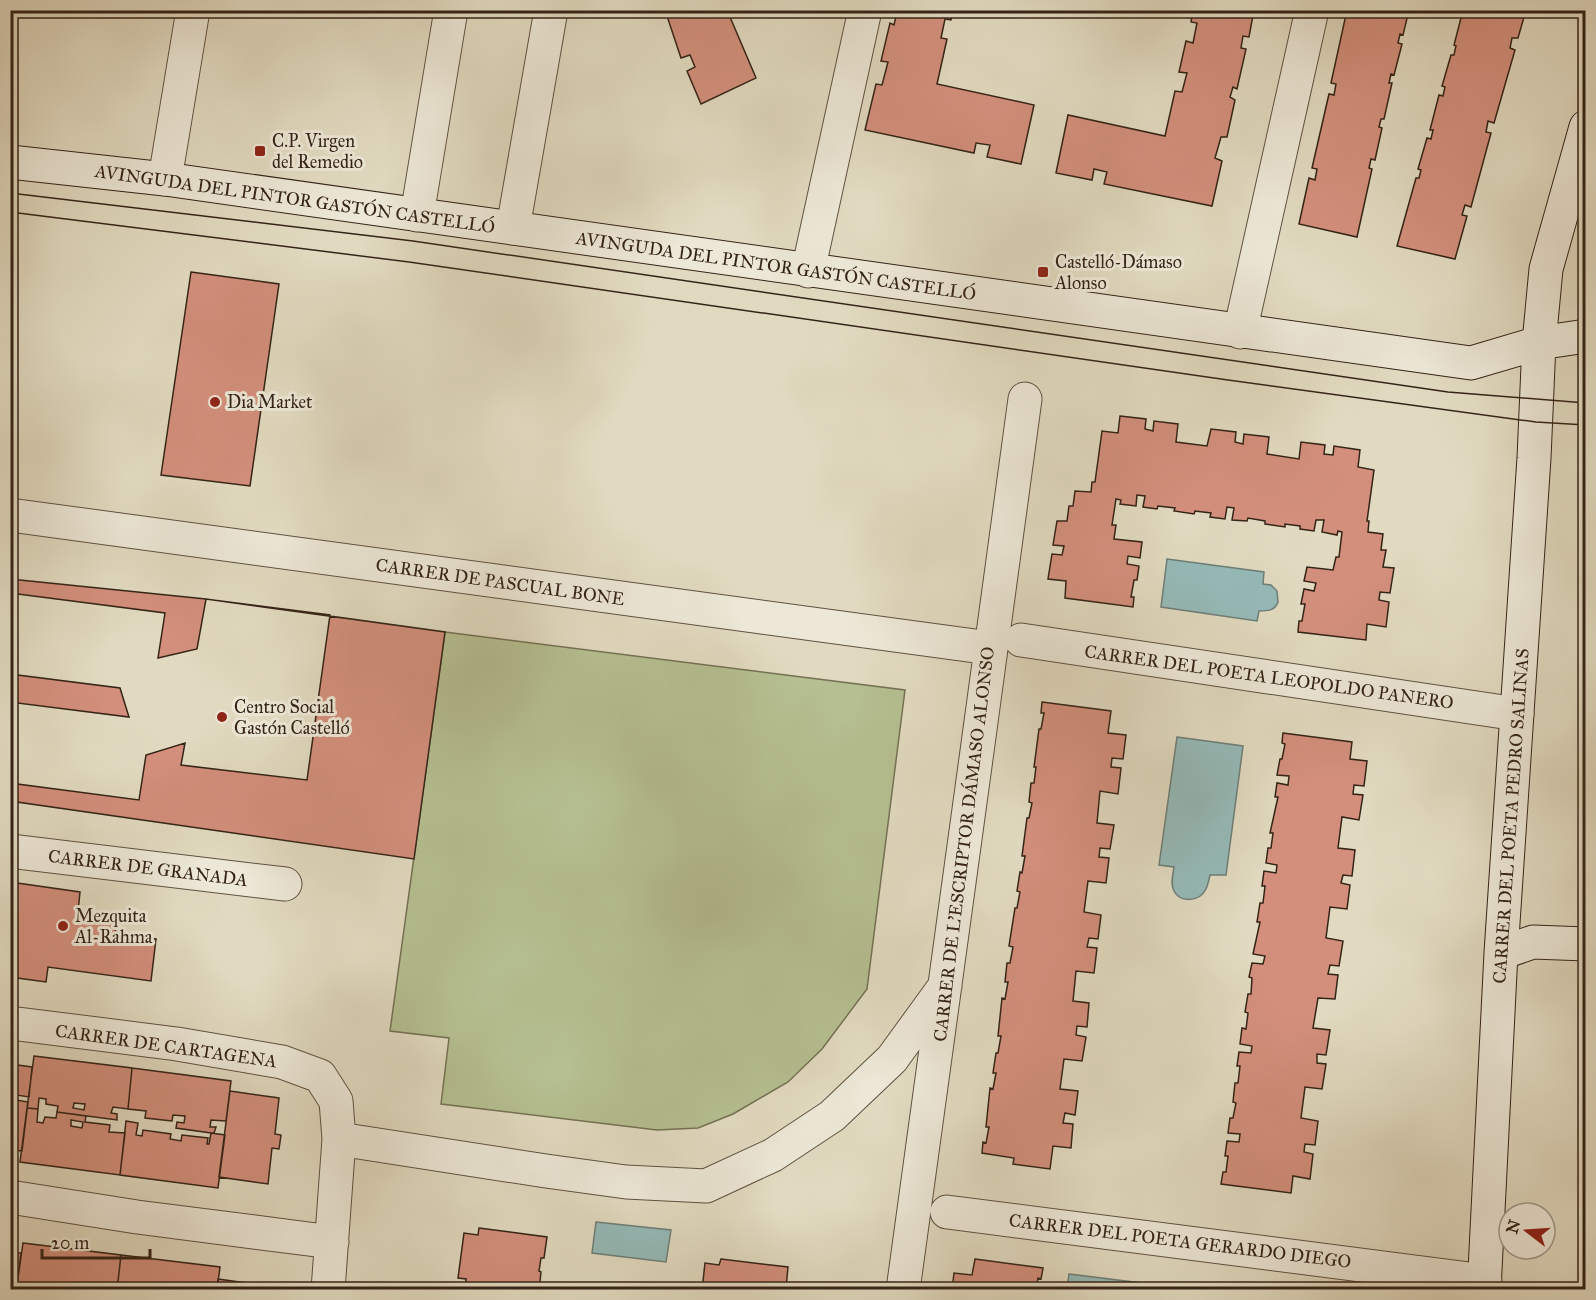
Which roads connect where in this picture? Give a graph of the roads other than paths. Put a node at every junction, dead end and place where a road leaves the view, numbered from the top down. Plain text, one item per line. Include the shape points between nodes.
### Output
1 (193, 10) edge
2 (451, 10) edge
3 (551, 10) edge
4 (865, 10) edge
5 (1312, 10) edge
6 (1586, 127) edge
7 (10, 162) edge
8 (165, 179) junction
9 (417, 215) junction
10 (513, 228) junction
11 (808, 271) junction
12 (1240, 332) junction
13 (1586, 336) edge
14 (1539, 343) junction
15 (1025, 399) dead end
16 (10, 515) edge
17 (1005, 644) junction
18 (1517, 714) junction
19 (10, 851) edge
20 (285, 884) dead end
21 (1586, 944) edge
22 (1502, 953) junction
23 (947, 982) junction
24 (10, 1023) edge
25 (339, 1139) junction
26 (10, 1197) edge
27 (947, 1212) dead end
28 (332, 1242) junction
29 (1485, 1285) edge
30 (328, 1290) edge
31 (903, 1290) edge

1 - 8 street
2 - 9 street
3 - 10 street
4 - 11 street
5 - 12 street
6 - 14 street, CARRER DEL POETA PEDRO SALINAS via 1546,269
7 - 8 street, AVINGUDA DEL PINTOR GASTÓN CASTELLÓ
8 - 9 street, AVINGUDA DEL PINTOR GASTÓN CASTELLÓ
9 - 10 street, AVINGUDA DEL PINTOR GASTÓN CASTELLÓ
10 - 11 street, AVINGUDA DEL PINTOR GASTÓN CASTELLÓ
11 - 12 street, AVINGUDA DEL PINTOR GASTÓN CASTELLÓ
12 - 14 street, AVINGUDA DEL PINTOR GASTÓN CASTELLÓ via 1471,363
13 - 14 street, AVINGUDA DEL PINTOR GASTÓN CASTELLÓ
14 - 18 street, CARRER DEL POETA PEDRO SALINAS
15 - 17 street, CARRER DE L'ESCRIPTOR DÁMASO ALONSO
16 - 17 street, CARRER DE PASCUAL BONE
17 - 18 street, CARRER DEL POETA LEOPOLDO PANERO
17 - 23 street, CARRER DE L'ESCRIPTOR DÁMASO ALONSO
18 - 22 street, CARRER DEL POETA PEDRO SALINAS
19 - 20 street, CARRER DE GRANADA
21 - 22 street via 1533,942
22 - 29 street, CARRER DEL POETA PEDRO SALINAS
23 - 25 street via 892,1059 832,1116 773,1155 706,1186 546,1172
23 - 31 street, CARRER DE L'ESCRIPTOR DÁMASO ALONSO
24 - 25 street, CARRER DE CARTAGENA via 282,1062 320,1076 336,1101
25 - 28 street
26 - 28 street
27 - 29 street, CARRER DEL POETA GERARDO DIEGO
28 - 30 street

